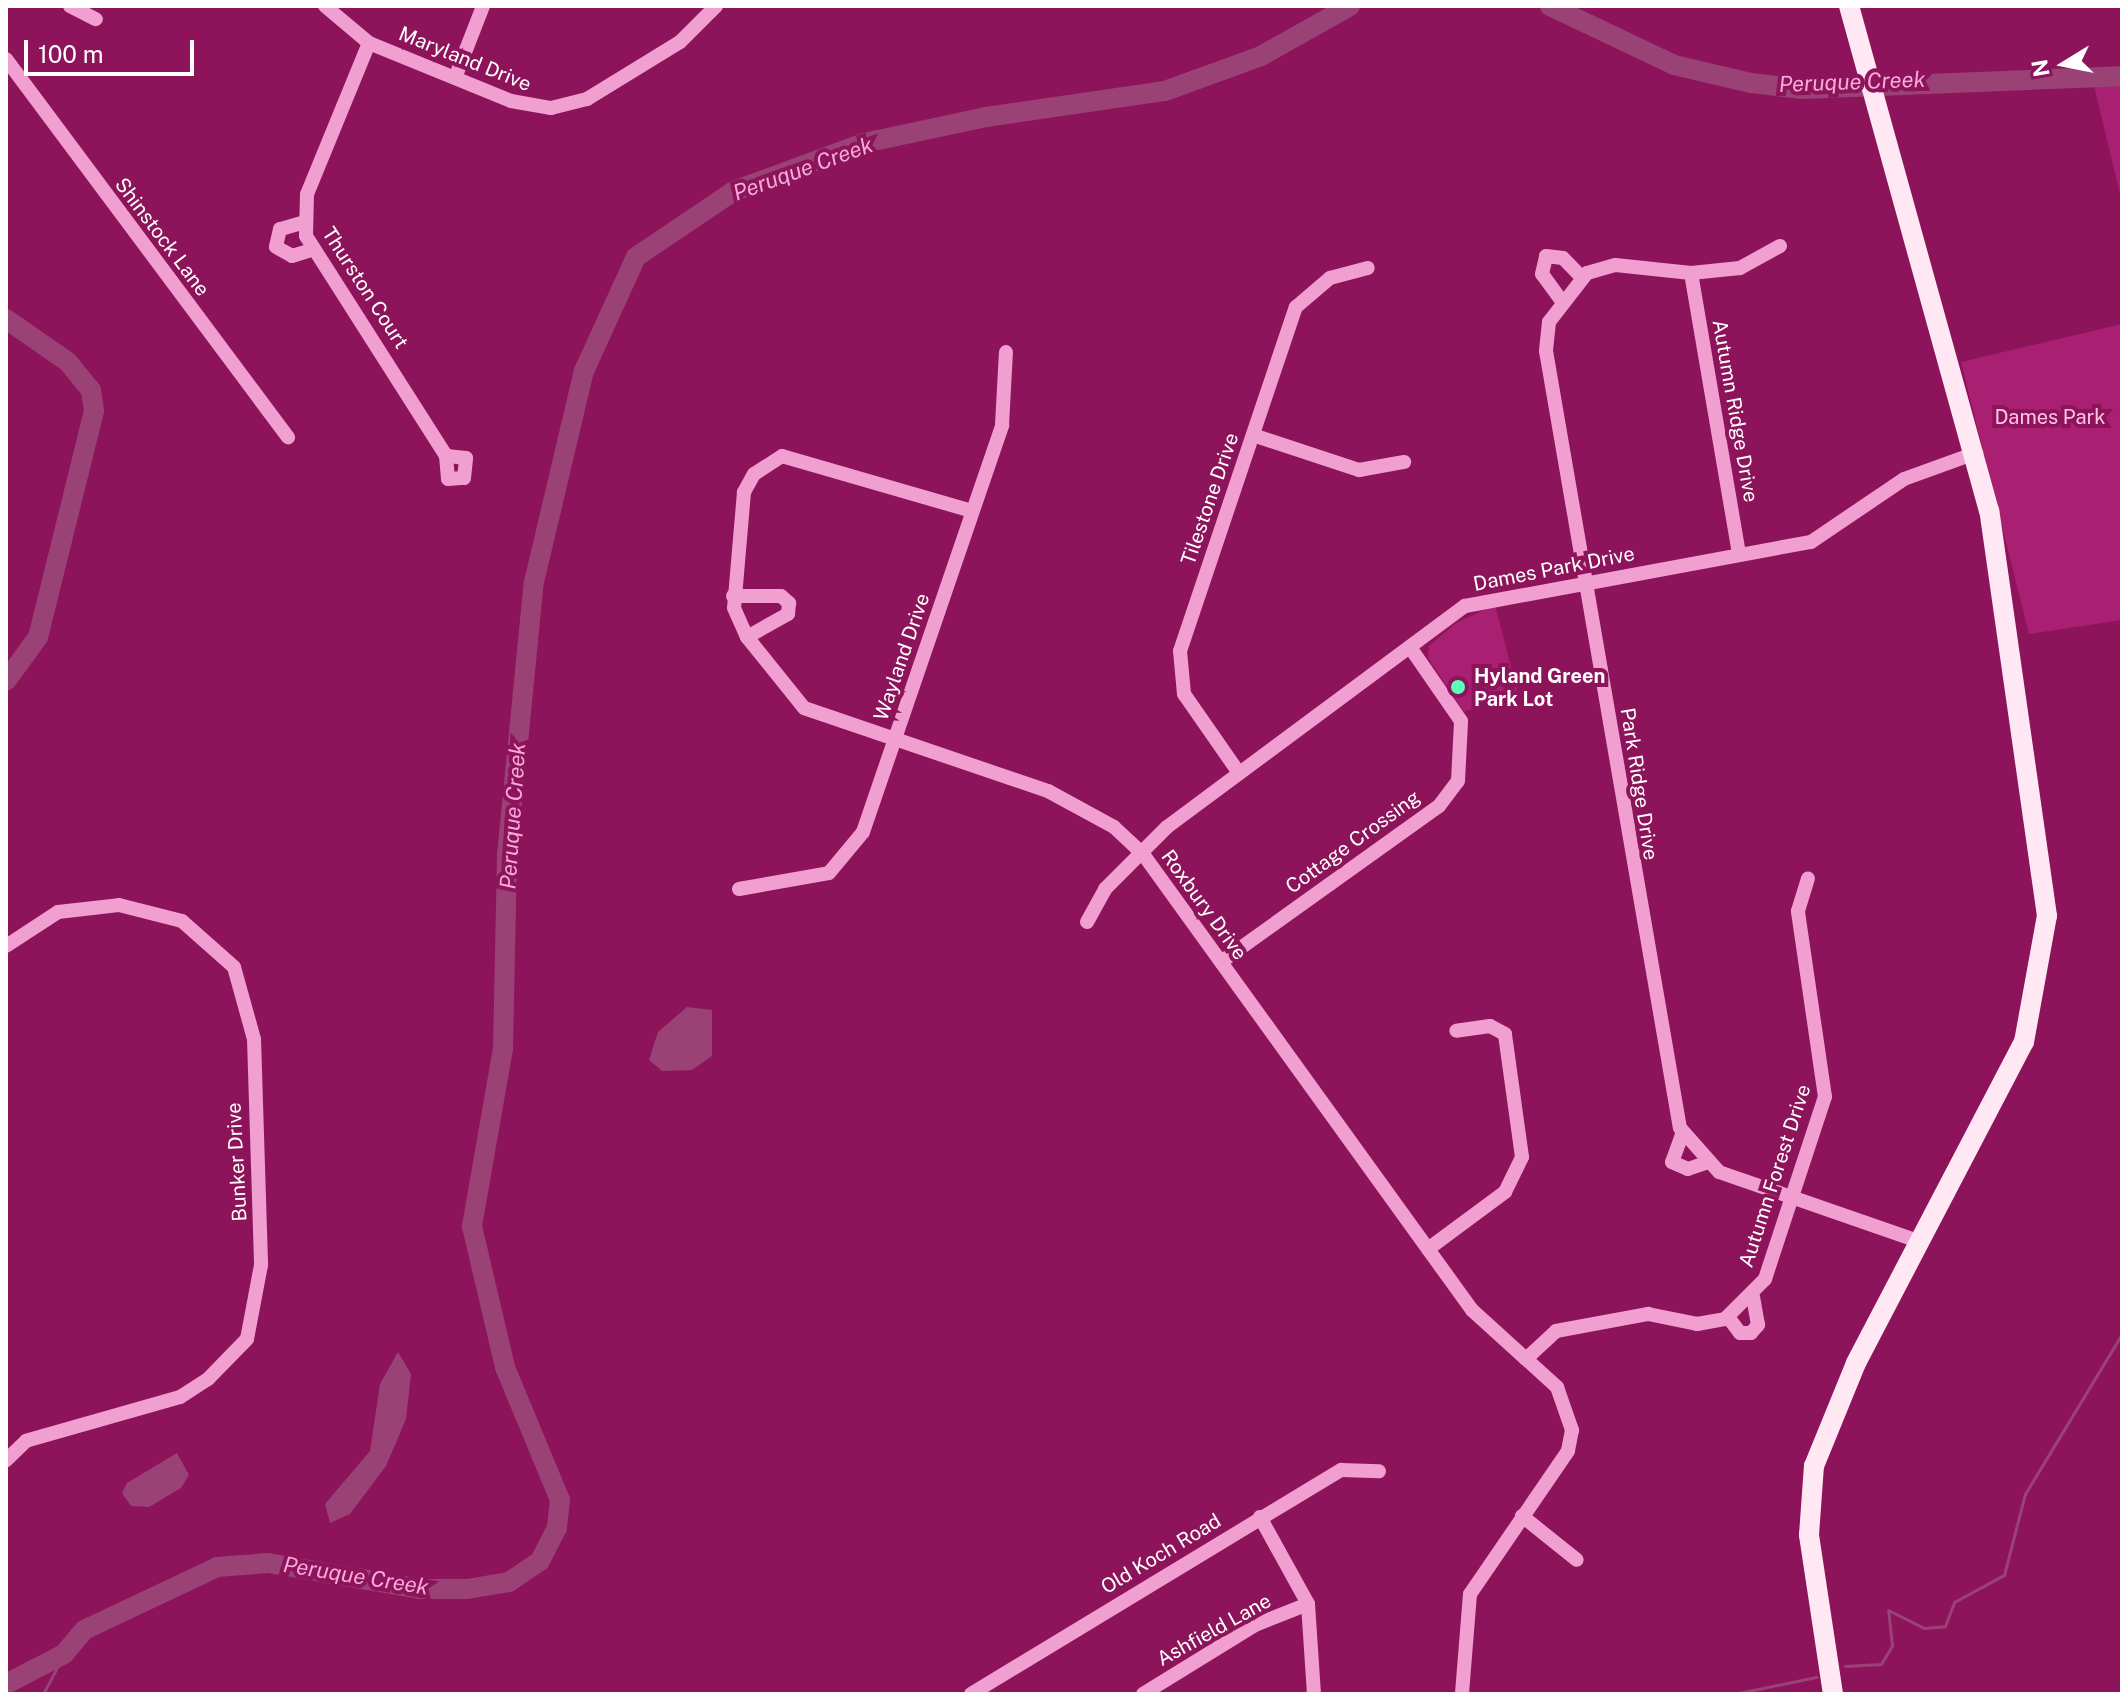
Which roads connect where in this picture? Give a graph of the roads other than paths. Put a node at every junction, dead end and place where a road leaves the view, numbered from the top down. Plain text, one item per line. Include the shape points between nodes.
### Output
1 (70, 6) edge
2 (325, 6) edge
3 (483, 6) edge
4 (716, 6) edge
5 (1851, 14) edge
6 (96, 19) dead end
7 (369, 43) junction
8 (6, 59) edge
9 (455, 78) junction
10 (305, 222) junction
11 (1780, 246) dead end
12 (312, 250) junction
13 (1368, 268) dead end
14 (1691, 273) junction
15 (1582, 278) junction
16 (1561, 300) junction
17 (1006, 352) dead end
18 (1253, 435) junction
19 (288, 437) dead end
20 (1976, 453) junction
21 (446, 456) dead end
22 (1404, 462) dead end
23 (972, 511) junction
24 (1739, 555) junction
25 (1585, 582) junction
26 (733, 596) junction
27 (747, 637) junction
28 (1410, 647) junction
29 (895, 739) junction
30 (1239, 773) junction
31 (1143, 854) junction
32 (1808, 878) dead end
33 (739, 889) dead end
34 (1087, 922) dead end
35 (6, 946) edge
36 (1221, 962) junction
37 (1456, 1031) dead end
38 (1683, 1132) junction
39 (1708, 1162) junction
40 (1793, 1197) junction
41 (1918, 1241) junction
42 (1428, 1249) junction
43 (1753, 1296) junction
44 (1728, 1317) junction
45 (1526, 1359) junction
46 (6, 1460) edge
47 (1379, 1471) dead end
48 (1522, 1516) junction
49 (1260, 1517) junction
50 (1577, 1560) dead end
51 (1308, 1604) junction
52 (971, 1694) edge
53 (1143, 1694) edge
54 (1314, 1694) edge
55 (1462, 1694) edge
56 (1833, 1694) edge

1 - 6 street
2 - 7 street, Maryland Drive
3 - 9 street
4 - 9 street, Maryland Drive via 680,42 569,105 530,107
5 - 20 main road
7 - 9 street, Maryland Drive
7 - 10 street, Thurston Court via 314,175
8 - 19 street, Shinstock Lane
10 - 12 street, Thurston Court
10 - 12 street via 280,229 276,247 292,256
11 - 14 street, Park Ridge Drive via 1740,268
12 - 21 street, Thurston Court
13 - 18 street, Tilestone Drive via 1330,278 1296,307
14 - 15 street, Park Ridge Drive via 1615,265
14 - 24 street, Autumn Ridge Drive
15 - 16 street, Park Ridge Drive
15 - 16 street via 1563,258 1546,256 1542,274
16 - 25 street, Park Ridge Drive via 1546,351
17 - 23 street, Wayland Drive via 1002,425
18 - 22 street via 1359,470
18 - 30 street, Tilestone Drive via 1180,662 1184,694
20 - 24 street, Dames Park Drive via 1904,479 1828,535
20 - 41 main road via 2042,850 2045,959 2024,1042
23 - 26 street, Roxbury Drive via 782,456 754,474 744,492
23 - 29 street, Wayland Drive
24 - 25 street, Dames Park Drive
25 - 28 street, Dames Park Drive via 1465,606
25 - 38 street, Park Ridge Drive via 1671,1098
26 - 27 street, Roxbury Drive
26 - 27 street via 781,596 789,603 788,614
27 - 29 street, Roxbury Drive via 804,708
28 - 30 street, Dames Park Drive
28 - 36 street, Cottage Crossing via 1461,721 1458,781 1439,806
29 - 31 street, Roxbury Drive via 1048,791 1114,827
29 - 33 street, Wayland Drive via 848,857 808,883
30 - 31 street, Dames Park Drive
31 - 34 street, Dames Park Drive via 1105,889
31 - 36 street, Roxbury Drive
32 - 40 street, Autumn Forest Drive via 1798,911 1826,1077
35 - 46 street, Bunker Drive via 58,912 119,905 182,921 234,967 254,1039 261,1265 247,1339 208,1379 180,1397 26,1441
36 - 42 street, Roxbury Drive
37 - 42 street via 1490,1026 1505,1034 1522,1157 1505,1192
38 - 39 street, Park Ridge Drive
38 - 39 street, Park Ridge Drive via 1672,1162 1688,1169
39 - 40 street, Park Ridge Drive
40 - 41 street, Park Ridge Drive
40 - 43 street, Autumn Forest Drive
41 - 56 main road via 1838,1400 1814,1466 1809,1535
42 - 45 street, Roxbury Drive via 1484,1324
43 - 44 street, Autumn Forest Drive
43 - 44 street, Autumn Forest Drive via 1758,1325 1751,1333 1740,1333
44 - 45 street, Autumn Forest Drive via 1697,1324 1648,1314 1556,1331
45 - 48 street, Roxbury Drive via 1557,1387 1572,1430 1556,1476
47 - 49 street, Old Koch Road via 1341,1470
48 - 50 street
48 - 55 street, Roxbury Drive via 1470,1594
49 - 51 street
49 - 52 street, Old Koch Road
51 - 53 street, Ashfield Lane via 1255,1625
51 - 54 street

